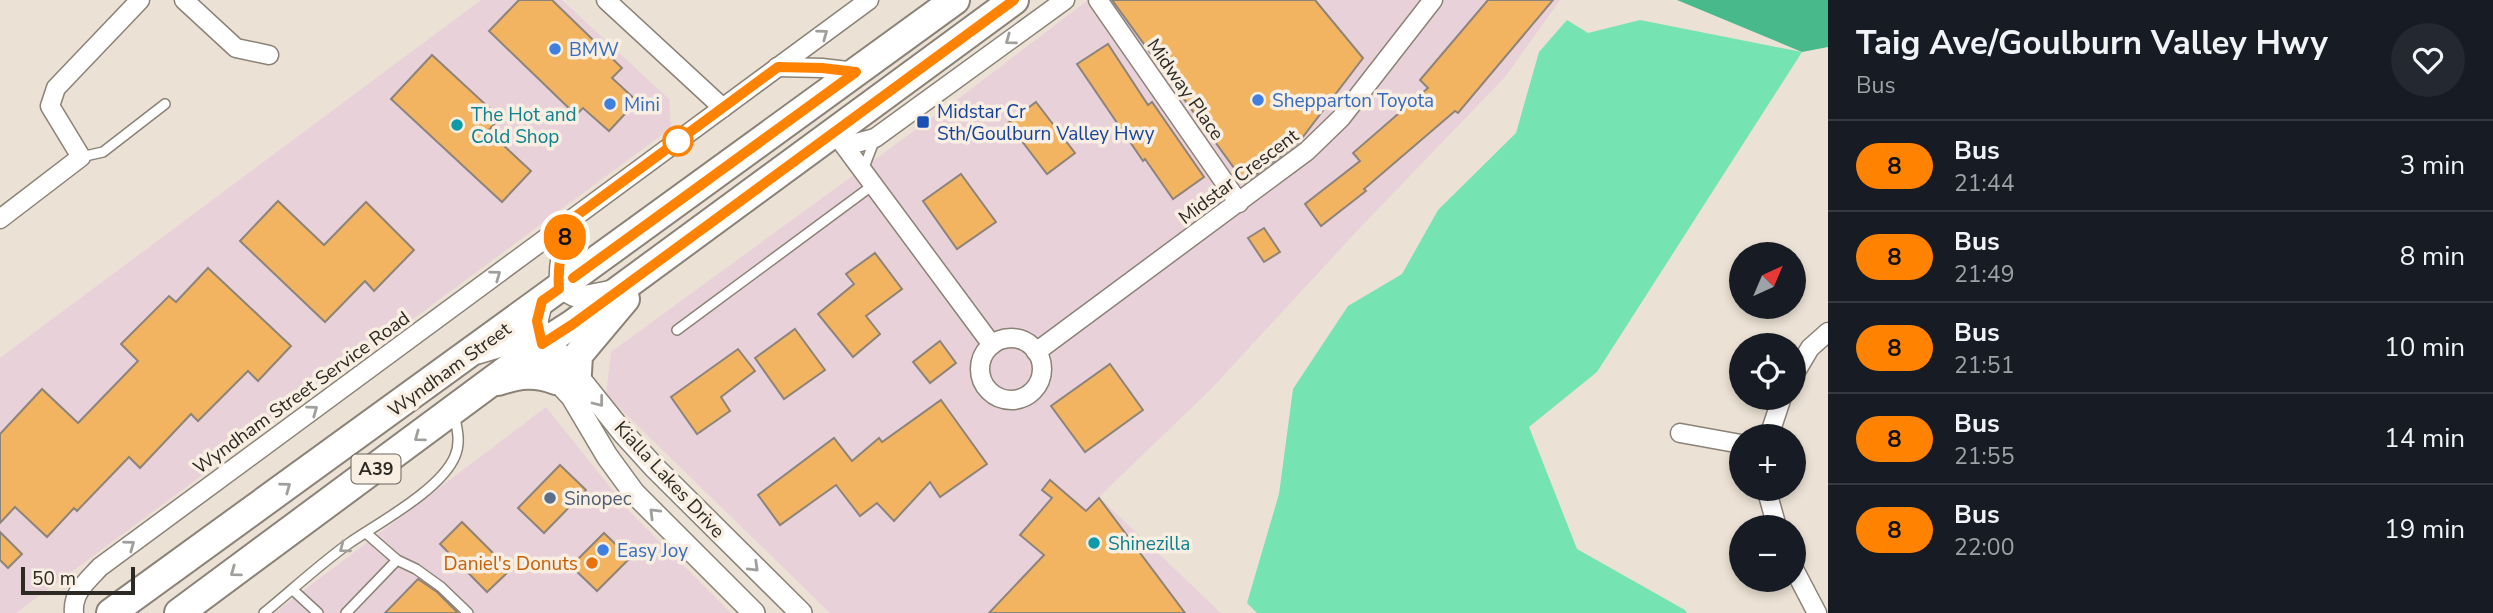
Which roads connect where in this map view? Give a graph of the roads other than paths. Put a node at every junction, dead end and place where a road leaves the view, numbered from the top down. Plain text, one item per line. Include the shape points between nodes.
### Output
1 (140, 0) edge
2 (184, 0) edge
3 (606, 0) edge
4 (869, 0) edge
5 (1065, 0) edge
6 (1098, 0) edge
7 (1433, 0) edge
8 (950, 3) edge
9 (1002, 3) edge
10 (977, 45) junction
11 (269, 55) dead end
12 (778, 67) junction
13 (856, 72) junction
14 (165, 104) dead end
15 (723, 108) junction
16 (875, 138) junction
17 (839, 139) junction
18 (81, 157) junction
19 (868, 178) junction
20 (1239, 203) junction
21 (0, 219) edge
22 (572, 219) junction
23 (650, 267) junction
24 (626, 285) junction
25 (550, 295) junction
26 (677, 330) dead end
27 (1828, 332) edge
28 (542, 344) junction
29 (992, 345) junction
30 (1037, 352) junction
31 (1806, 356) edge
32 (463, 358) junction
33 (566, 377) junction
34 (492, 382) junction
35 (402, 403) junction
36 (453, 412) junction
37 (1680, 433) dead end
38 (1729, 442) edge
39 (647, 459) junction
40 (625, 481) junction
41 (366, 533) junction
42 (397, 560) junction
43 (293, 590) junction
44 (1806, 592) edge
45 (796, 609) edge
46 (74, 613) edge
47 (111, 613) edge
48 (179, 613) edge
49 (264, 613) edge
50 (318, 613) edge
51 (346, 613) edge
52 (468, 613) edge
53 (754, 613) edge
54 (1817, 613) edge

1 - 18 street via 57,88 50,106
2 - 11 street via 236,48
3 - 15 street
12 -> 4 street, Wyndham Street Service Road
5 -> 10 street
6 - 20 street, Midway Place
7 - 20 street, Midstar Crescent via 1341,118 1307,151
8 - 10 highway
8 - 13 highway, Wyndham Street / A39
9 - 10 highway, Wyndham Street / A39
10 - 16 street
10 - 17 highway, Wyndham Street / A39
12 - 13 street
12 - 15 street, Wyndham Street Service Road
13 - 25 highway, Wyndham Street / A39
14 - 18 lane via 103,152
15 - 22 street, Wyndham Street Service Road
16 - 17 street
16 - 19 lane
17 - 19 street
17 - 23 highway, Wyndham Street / A39
18 - 21 street
19 - 26 lane
19 - 29 street
20 - 30 street, Midstar Crescent
22 - 25 street
46 -> 22 street, Wyndham Street Service Road via 79,589 100,567
23 - 24 highway, Wyndham Street / A39
23 - 33 highway via 578,355
24 - 25 street via 574,297
24 - 28 highway, Wyndham Street / A39
25 - 28 street via 537,321
25 - 32 highway, Wyndham Street / A39
27 - 31 street
28 - 32 street via 527,338
28 - 33 street, Kialla Lakes Drive via 559,354
28 - 34 highway, Wyndham Street / A39
29 - 30 street via 1012,338
29 - 30 street via 982,358 982,379 997,397 1007,400 1028,395 1039,383 1042,372
32 - 35 highway, Wyndham Street / A39
33 - 34 highway via 523,373
33 -> 39 street, Kialla Lakes Drive
33 - 40 street, Kialla Lakes Drive via 572,397
34 - 36 highway, Wyndham Street / A39
35 - 36 highway via 424,401
47 -> 35 highway, Wyndham Street / A39
36 - 41 lane via 459,435 456,455 442,477
36 -> 48 highway, Wyndham Street / A39
37 - 38 street
39 - 40 street
39 -> 45 street, Kialla Lakes Drive
53 -> 40 street, Kialla Lakes Drive
41 - 42 lane
41 -> 43 lane
42 - 51 lane
42 - 52 lane via 416,569
43 - 49 lane
43 - 50 lane
44 - 54 street

